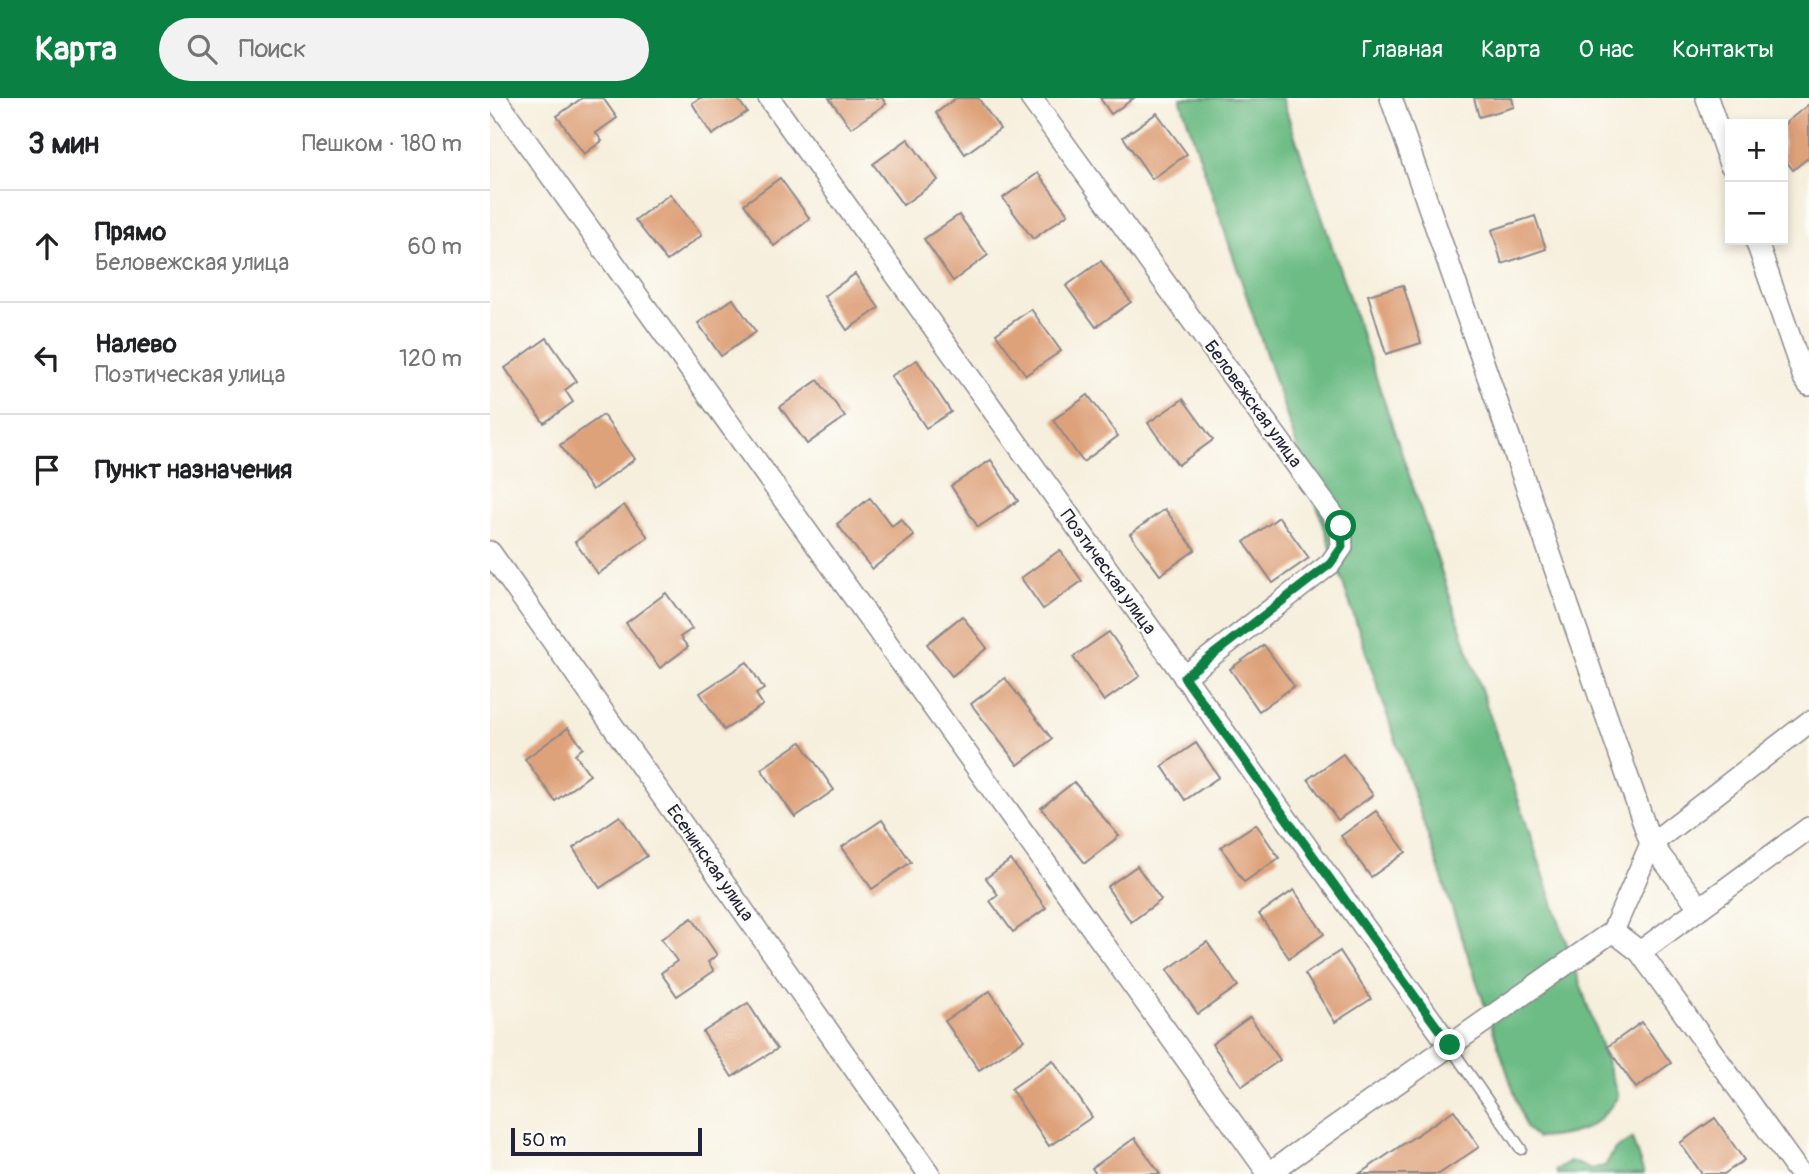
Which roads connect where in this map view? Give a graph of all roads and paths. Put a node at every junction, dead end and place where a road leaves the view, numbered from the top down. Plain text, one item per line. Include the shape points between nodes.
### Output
1 (495, 98) edge
2 (769, 98) edge
3 (1031, 98) edge
4 (1391, 98) edge
5 (1707, 98) edge
6 (1725, 150) edge
7 (1758, 245) edge
8 (1807, 379) edge
9 (490, 552) edge
10 (1184, 677) junction
11 (1809, 722) edge
12 (1809, 828) edge
13 (1651, 844) junction
14 (1700, 908) junction
15 (1613, 931) junction
16 (1640, 952) junction
17 (1450, 1045) junction
18 (1521, 1149) dead end
19 (929, 1174) edge
20 (1269, 1174) edge
21 (1800, 1174) edge

1 - 20 street
2 - 10 street, Поэтическая улица
3 - 10 street, Беловежская улица via 1341,526 1342,547 1330,564
4 - 13 street
5 - 6 street
7 - 8 street
9 - 19 street, Есенинская улица
10 - 17 street, Поэтическая улица
11 - 13 street
12 - 14 street
13 - 14 street
13 - 15 street
14 - 16 street
15 - 16 street
15 - 17 street
16 - 21 street
17 - 18 lane
17 - 20 street

